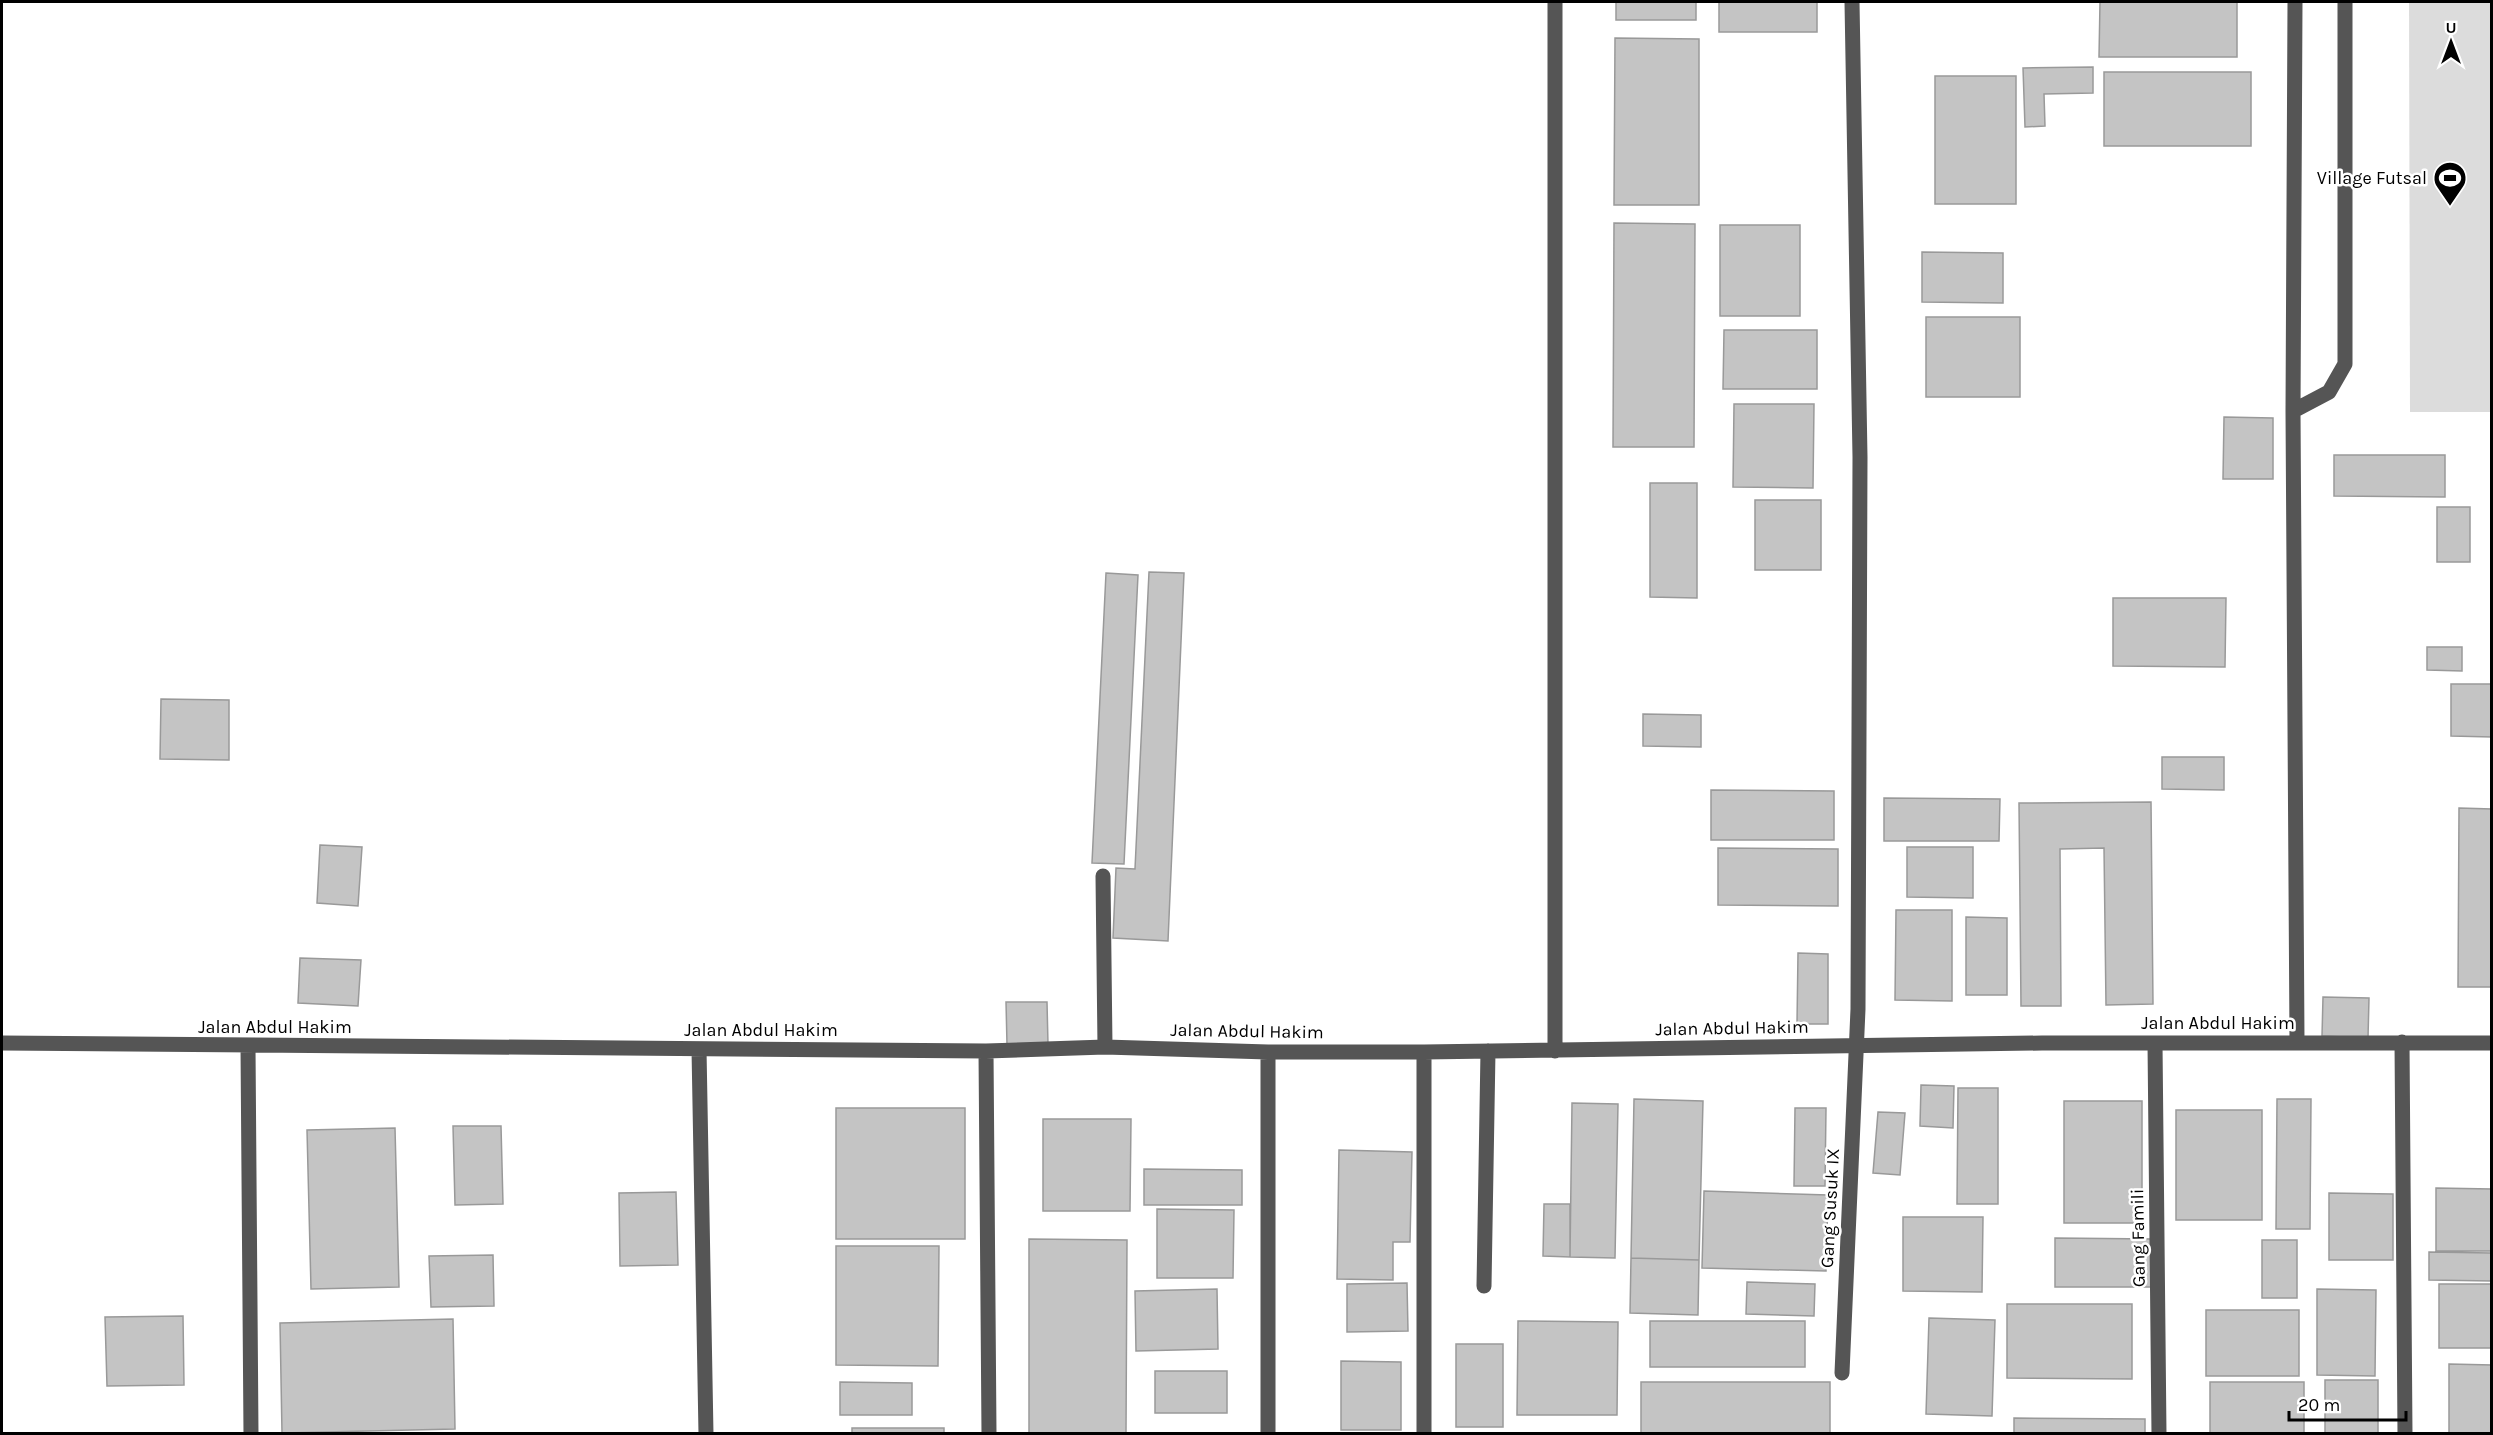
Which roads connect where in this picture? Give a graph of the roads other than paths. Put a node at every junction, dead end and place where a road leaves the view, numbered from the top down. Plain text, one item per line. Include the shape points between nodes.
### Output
1 (1555, 2) edge
2 (1851, 2) edge
3 (2295, 2) edge
4 (2345, 2) edge
5 (2294, 411) junction
6 (1102, 876) dead end
7 (2297, 1041) junction
8 (2402, 1042) junction
9 (2, 1043) edge
10 (2155, 1043) junction
11 (2492, 1043) edge
12 (1858, 1045) junction
13 (248, 1047) junction
14 (1105, 1047) junction
15 (699, 1049) junction
16 (986, 1051) junction
17 (1488, 1051) junction
18 (1554, 1051) junction
19 (1268, 1053) junction
20 (1424, 1053) junction
21 (1484, 1286) dead end
22 (1842, 1372) dead end
23 (250, 1434) edge
24 (706, 1434) edge
25 (989, 1434) edge
26 (1268, 1434) edge
27 (1424, 1434) edge
28 (2159, 1434) edge
29 (2405, 1434) edge

1 - 18 street
2 - 12 street, Gang Susuk IX via 1860,457
3 - 5 street
4 - 5 street via 2345,364 2329,392
5 - 7 street
6 - 14 street
7 - 8 street, Jalan Abdul Hakim
7 - 10 street, Jalan Abdul Hakim
8 - 11 street, Jalan Abdul Hakim
8 - 29 street
9 - 13 street, Jalan Abdul Hakim
10 - 12 street, Jalan Abdul Hakim
10 - 28 street, Gang Famili
12 - 18 street, Jalan Abdul Hakim
12 - 22 street, Gang Susuk IX
13 - 15 street, Jalan Abdul Hakim
13 - 23 street
14 - 16 street, Jalan Abdul Hakim
14 - 19 street, Jalan Abdul Hakim
15 - 16 street, Jalan Abdul Hakim
15 - 24 street
16 - 25 street
17 - 18 street, Jalan Abdul Hakim
17 - 20 street, Jalan Abdul Hakim
17 - 21 street
19 - 20 street, Jalan Abdul Hakim
19 - 26 street
20 - 27 street

